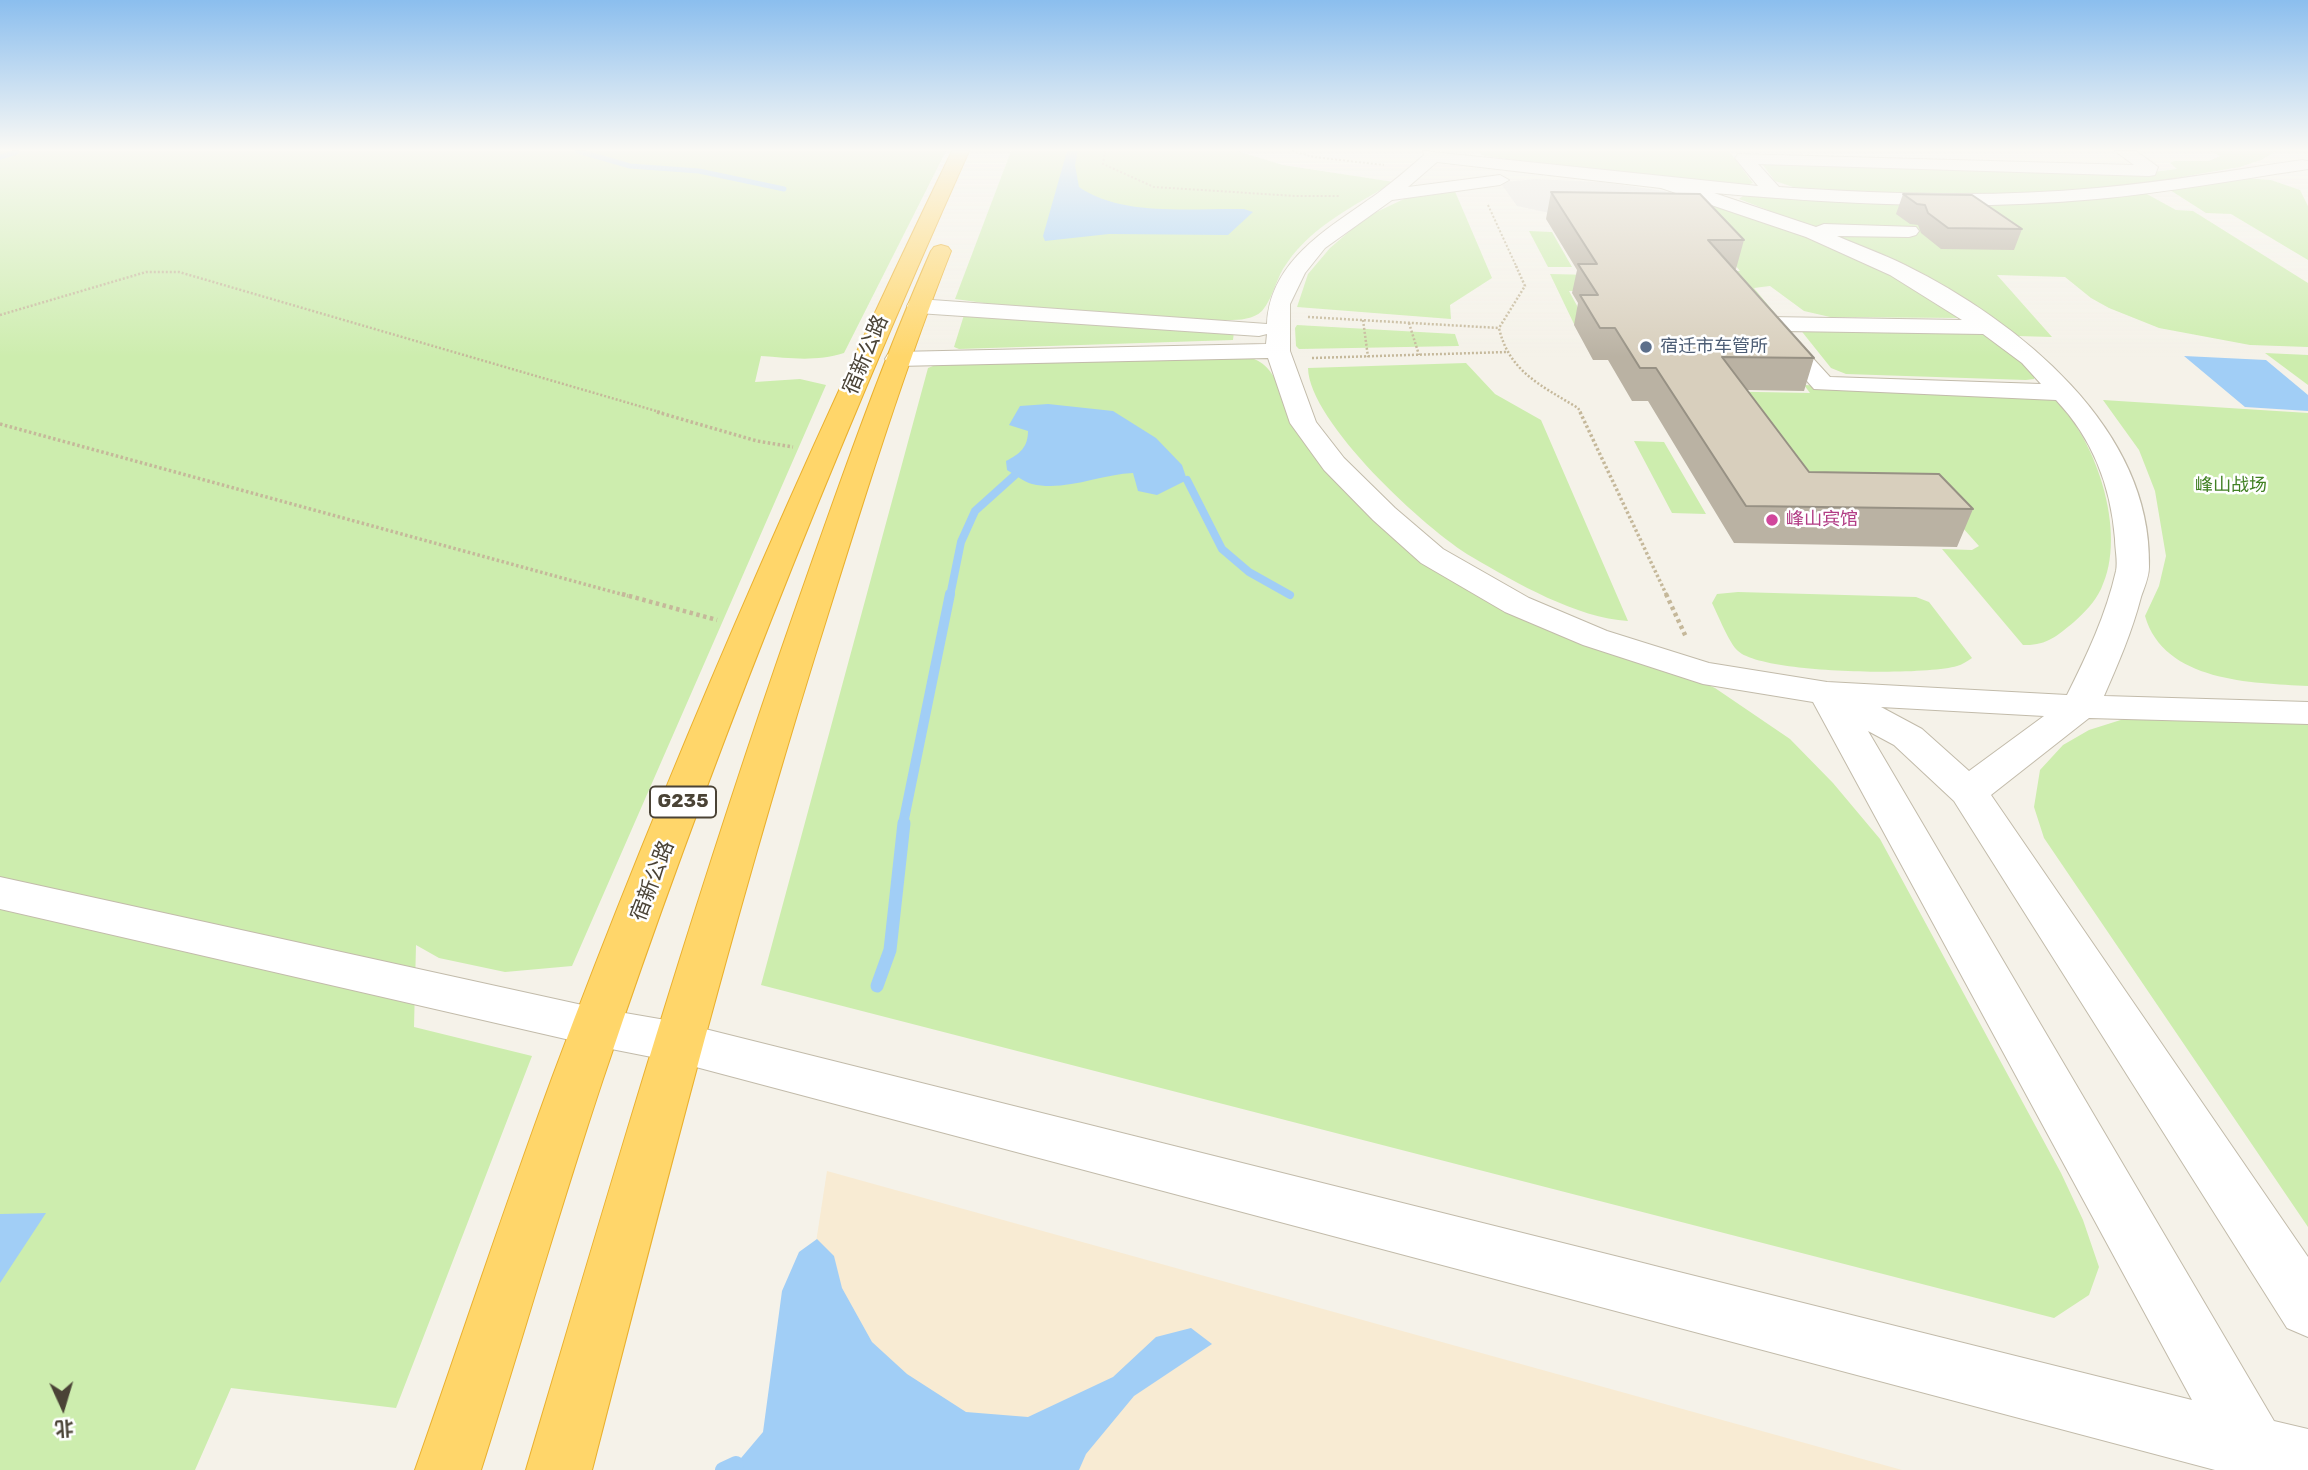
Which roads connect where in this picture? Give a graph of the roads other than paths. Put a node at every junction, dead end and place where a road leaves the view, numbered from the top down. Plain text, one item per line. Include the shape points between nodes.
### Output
1 (928, 220) edge
2 (955, 220) edge
3 (1352, 220) edge
4 (1773, 220) edge
5 (1905, 226) dead end
6 (1805, 230) junction
7 (1836, 230) junction
8 (1890, 243) dead end
9 (918, 306) junction
10 (1989, 327) junction
11 (1279, 339) junction
12 (897, 359) junction
13 (2063, 392) junction
14 (1827, 693) junction
15 (2080, 707) junction
16 (2308, 713) edge
17 (1968, 792) junction
18 (0, 893) edge
19 (596, 1027) junction
20 (677, 1042) junction
21 (2308, 1308) edge
22 (2254, 1448) junction
23 (2308, 1462) edge
24 (448, 1470) edge
25 (559, 1470) edge

1 - 19 highway, 宿新公路 / G235 via 887,306 752,630
2 - 9 highway, 宿新公路 / G235
3 - 11 street via 1318,244 1295,271 1279,304
4 - 6 street
5 - 7 street
6 - 7 street
6 - 10 street via 1898,270
7 - 8 street
9 - 11 street
9 - 12 highway, 宿新公路 / G235
10 - 13 street via 2031,358
10 - 13 street via 1769,324 1822,384
11 - 12 street
11 - 14 street via 1303,423 1334,464 1432,556 1517,605 1595,638 1703,673
12 - 20 highway, 宿新公路 / G235 via 771,729
13 - 15 street via 2111,457 2127,504 2133,568 2113,637
14 - 15 street
14 - 17 street via 1908,737
14 - 22 street
15 - 16 street
15 - 17 street
17 - 21 street
18 - 19 street
19 - 20 street
19 - 24 highway, 宿新公路 / G235
20 - 22 street
20 - 25 highway, 宿新公路 / G235
22 - 23 street

